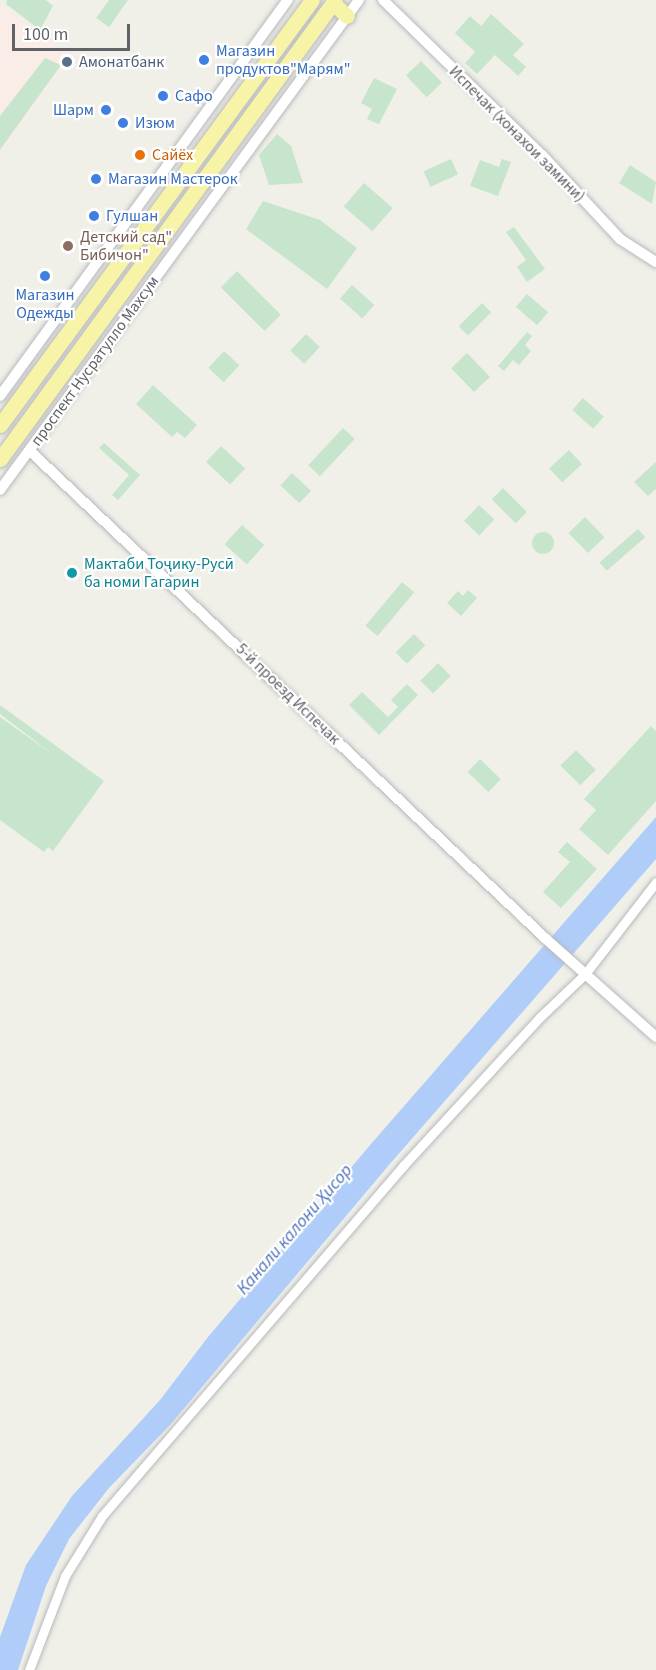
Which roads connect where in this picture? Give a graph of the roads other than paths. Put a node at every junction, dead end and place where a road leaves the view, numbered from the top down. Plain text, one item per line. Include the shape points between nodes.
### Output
1 (288, 0) edge
2 (312, 0) edge
3 (359, 0) edge
4 (383, 0) edge
5 (334, 2) edge
6 (347, 16) junction
7 (656, 262) edge
8 (85, 310) junction
9 (101, 322) junction
10 (0, 396) edge
11 (0, 425) edge
12 (30, 451) junction
13 (0, 459) edge
14 (0, 490) edge
15 (656, 882) edge
16 (581, 970) junction
17 (656, 1037) edge
18 (29, 1670) edge

1 - 10 street
2 - 8 highway
3 - 6 street, проспект Нусратулло Махсум
4 - 7 street, Испечак (хонахои замини) via 542,155 620,239
5 - 6 highway
5 - 9 highway
6 - 12 street, проспект Нусратулло Махсум
8 - 9 highway
8 - 11 highway
9 - 13 highway
12 - 14 street, проспект Нусратулло Махсум
12 - 16 street, 5-й проезд Испечак
15 - 16 street
16 - 17 street, 5-й проезд Испечак
16 - 18 street via 403,1166 102,1516 64,1576

